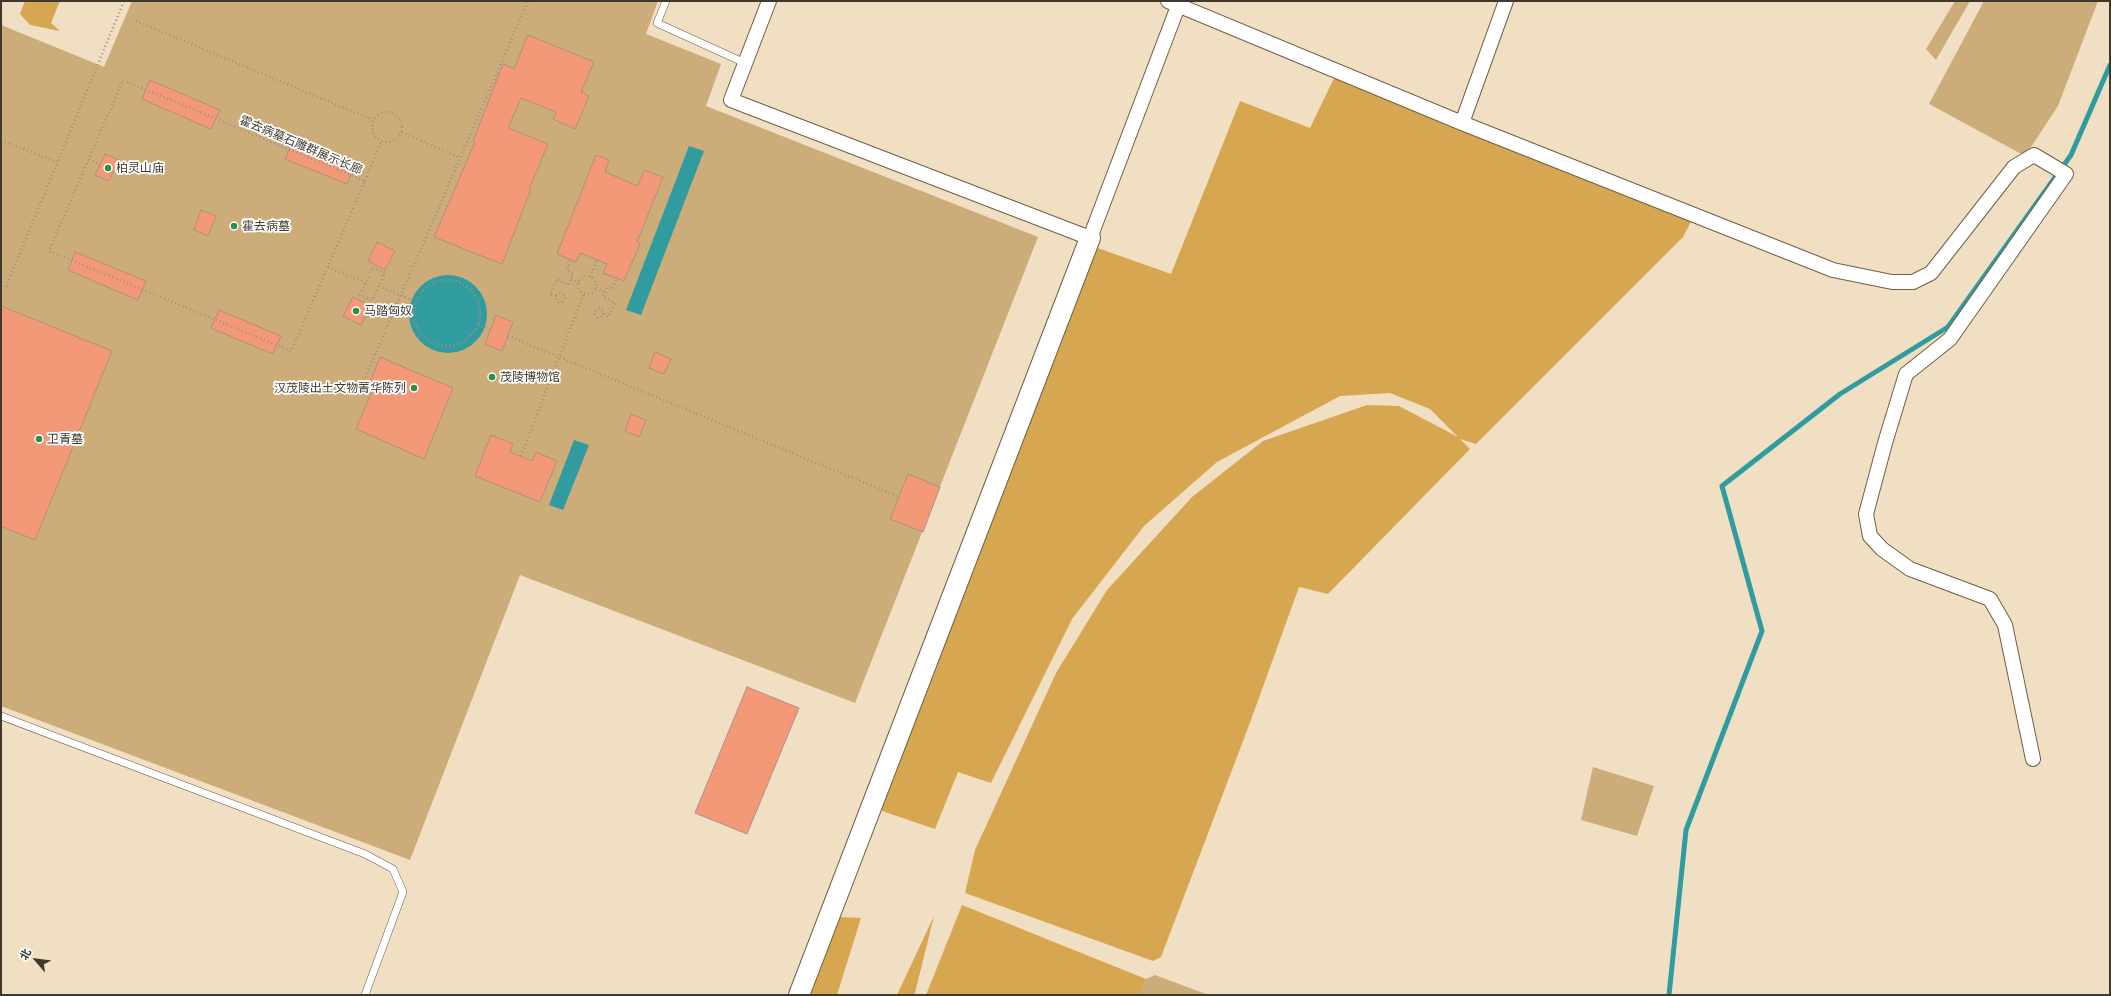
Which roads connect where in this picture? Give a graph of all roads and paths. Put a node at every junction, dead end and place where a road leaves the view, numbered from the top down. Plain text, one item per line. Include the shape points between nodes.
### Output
1 (124, 1) edge
2 (528, 1) edge
3 (666, 1) edge
4 (769, 1) edge
5 (1506, 1) edge
6 (1176, 2) edge
7 (136, 21) dead end
8 (745, 63) junction
9 (373, 120) junction
10 (1462, 123) junction
11 (402, 132) junction
12 (1, 140) edge
13 (381, 142) junction
14 (460, 158) junction
15 (89, 159) junction
16 (57, 162) junction
17 (100, 165) dead end
18 (365, 181) junction
19 (1090, 238) junction
20 (572, 260) dead end
21 (597, 260) dead end
22 (328, 267) junction
23 (590, 277) junction
24 (617, 278) dead end
25 (571, 279) junction
26 (579, 282) junction
27 (366, 283) junction
28 (379, 286) junction
29 (6, 287) dead end
30 (596, 288) junction
31 (604, 292) junction
32 (584, 293) junction
33 (401, 296) junction
34 (556, 296) dead end
35 (412, 300) dead end
36 (603, 314) dead end
37 (478, 324) junction
38 (490, 329) dead end
39 (508, 336) dead end
40 (559, 357) junction
41 (359, 392) dead end
42 (521, 456) dead end
43 (899, 496) dead end
44 (1, 716) edge
45 (2034, 759) dead end
46 (365, 995) edge
47 (799, 995) edge

1 - 16 path
2 - 14 path
3 - 8 lane via 657,23
4 - 8 street
5 - 10 street
6 - 10 street
6 - 19 street
7 - 9 path
8 - 19 street via 731,100
9 - 11 path via 381,113 396,114 402,122
9 - 13 path via 372,130
10 - 45 street via 1833,270 1892,282 1913,282 1931,273 2014,167 2034,155 2066,174 1950,339 1906,374 1866,514 1870,536 1910,569 1990,599 2005,624
11 - 13 path via 396,140
11 - 14 path
12 - 16 path
13 - 18 path
14 - 33 path
15 - 17 path
15 - 18 path, 霍去病墓石雕群展示长廊 via 123,80
15 - 22 path, 霍去病墓石雕群展示长廊 via 49,250 291,351
16 - 29 path
18 - 22 path, 霍去病墓石雕群展示长廊
19 - 47 main road
20 - 25 path via 567,271 573,274
21 - 23 path
22 - 27 path
23 - 26 path via 585,277
23 - 30 path via 596,283
24 - 31 path via 612,289 607,287
25 - 26 path
25 - 34 path via 568,285 557,279 550,294
26 - 32 path via 579,289
27 - 28 path via 360,295 372,300
27 - 28 path via 373,267 385,273
28 - 33 path
30 - 31 path
30 - 32 path via 592,293
31 - 36 path via 602,297 615,303 608,317
32 - 40 path
33 - 35 path
33 - 41 path
37 - 37 path via 478,302 473,292 465,285 443,280 433,283 417,299 414,309 415,320 419,330 435,344 446,346 466,340
37 - 38 path
39 - 40 path
40 - 42 path
40 - 43 path
44 - 46 lane via 364,854 392,869 403,892

